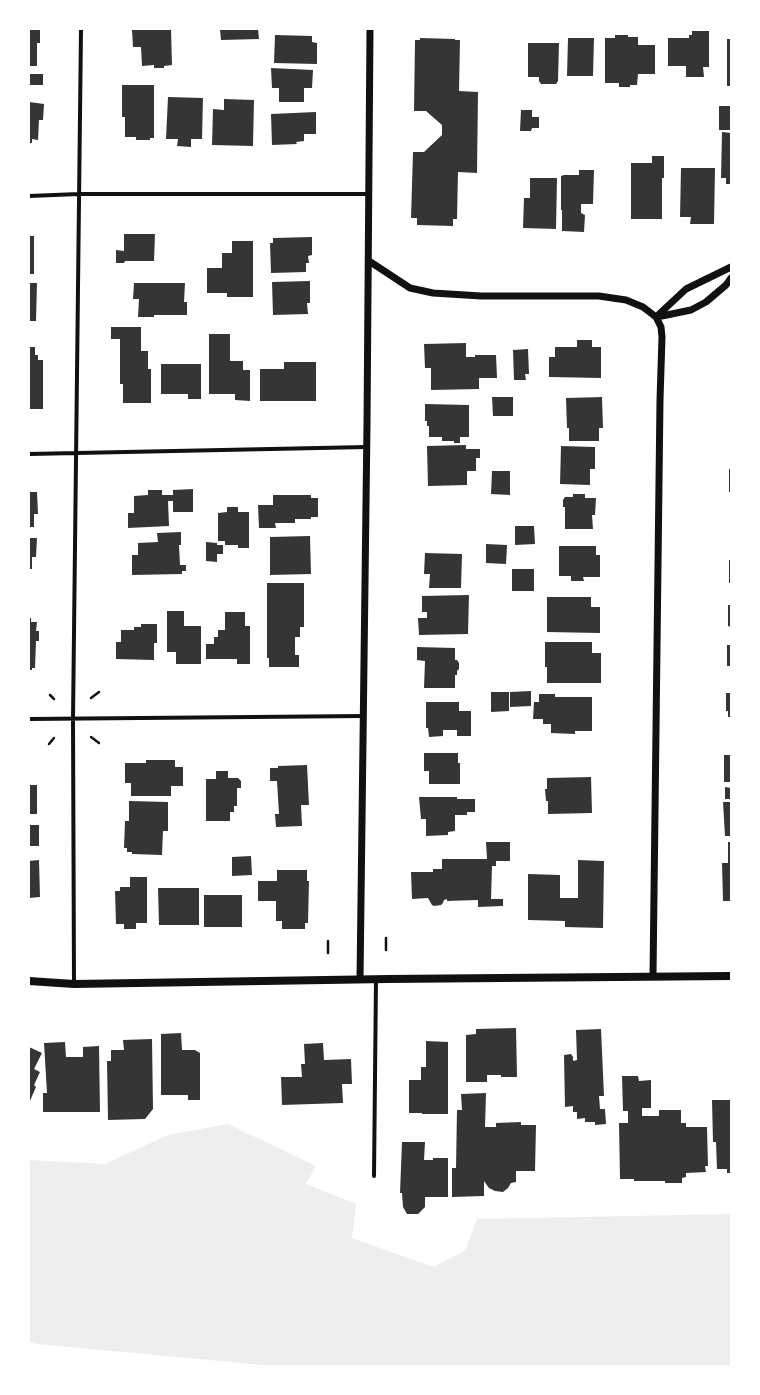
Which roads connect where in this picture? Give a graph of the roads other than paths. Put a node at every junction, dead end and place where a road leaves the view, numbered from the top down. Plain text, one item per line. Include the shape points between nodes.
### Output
1 (81, 29) edge
2 (370, 29) edge
3 (79, 194) junction
4 (368, 194) junction
5 (29, 196) edge
6 (369, 261) junction
7 (731, 267) edge
8 (731, 278) edge
9 (656, 317) junction
10 (367, 447) junction
11 (76, 453) junction
12 (29, 454) edge
13 (364, 716) junction
14 (73, 718) junction
15 (29, 719) edge
16 (653, 976) junction
17 (731, 976) edge
18 (360, 979) junction
19 (376, 979) junction
20 (30, 981) edge
21 (74, 984) junction
22 (374, 1176) dead end

1 - 3 street
2 - 4 street
3 - 4 street
3 - 5 street
3 - 11 street
4 - 6 street
6 - 9 street via 410,288 425,291 481,296 606,296 630,301
6 - 10 street
7 - 9 street via 686,289
8 - 9 street via 706,302 691,310
9 - 16 street via 662,336
10 - 11 street
10 - 13 street
11 - 12 street
11 - 14 street
13 - 14 street
13 - 18 street
14 - 15 street
14 - 21 street
16 - 17 main road
16 - 19 main road
18 - 19 main road
18 - 21 main road
19 - 22 street
20 - 21 main road

